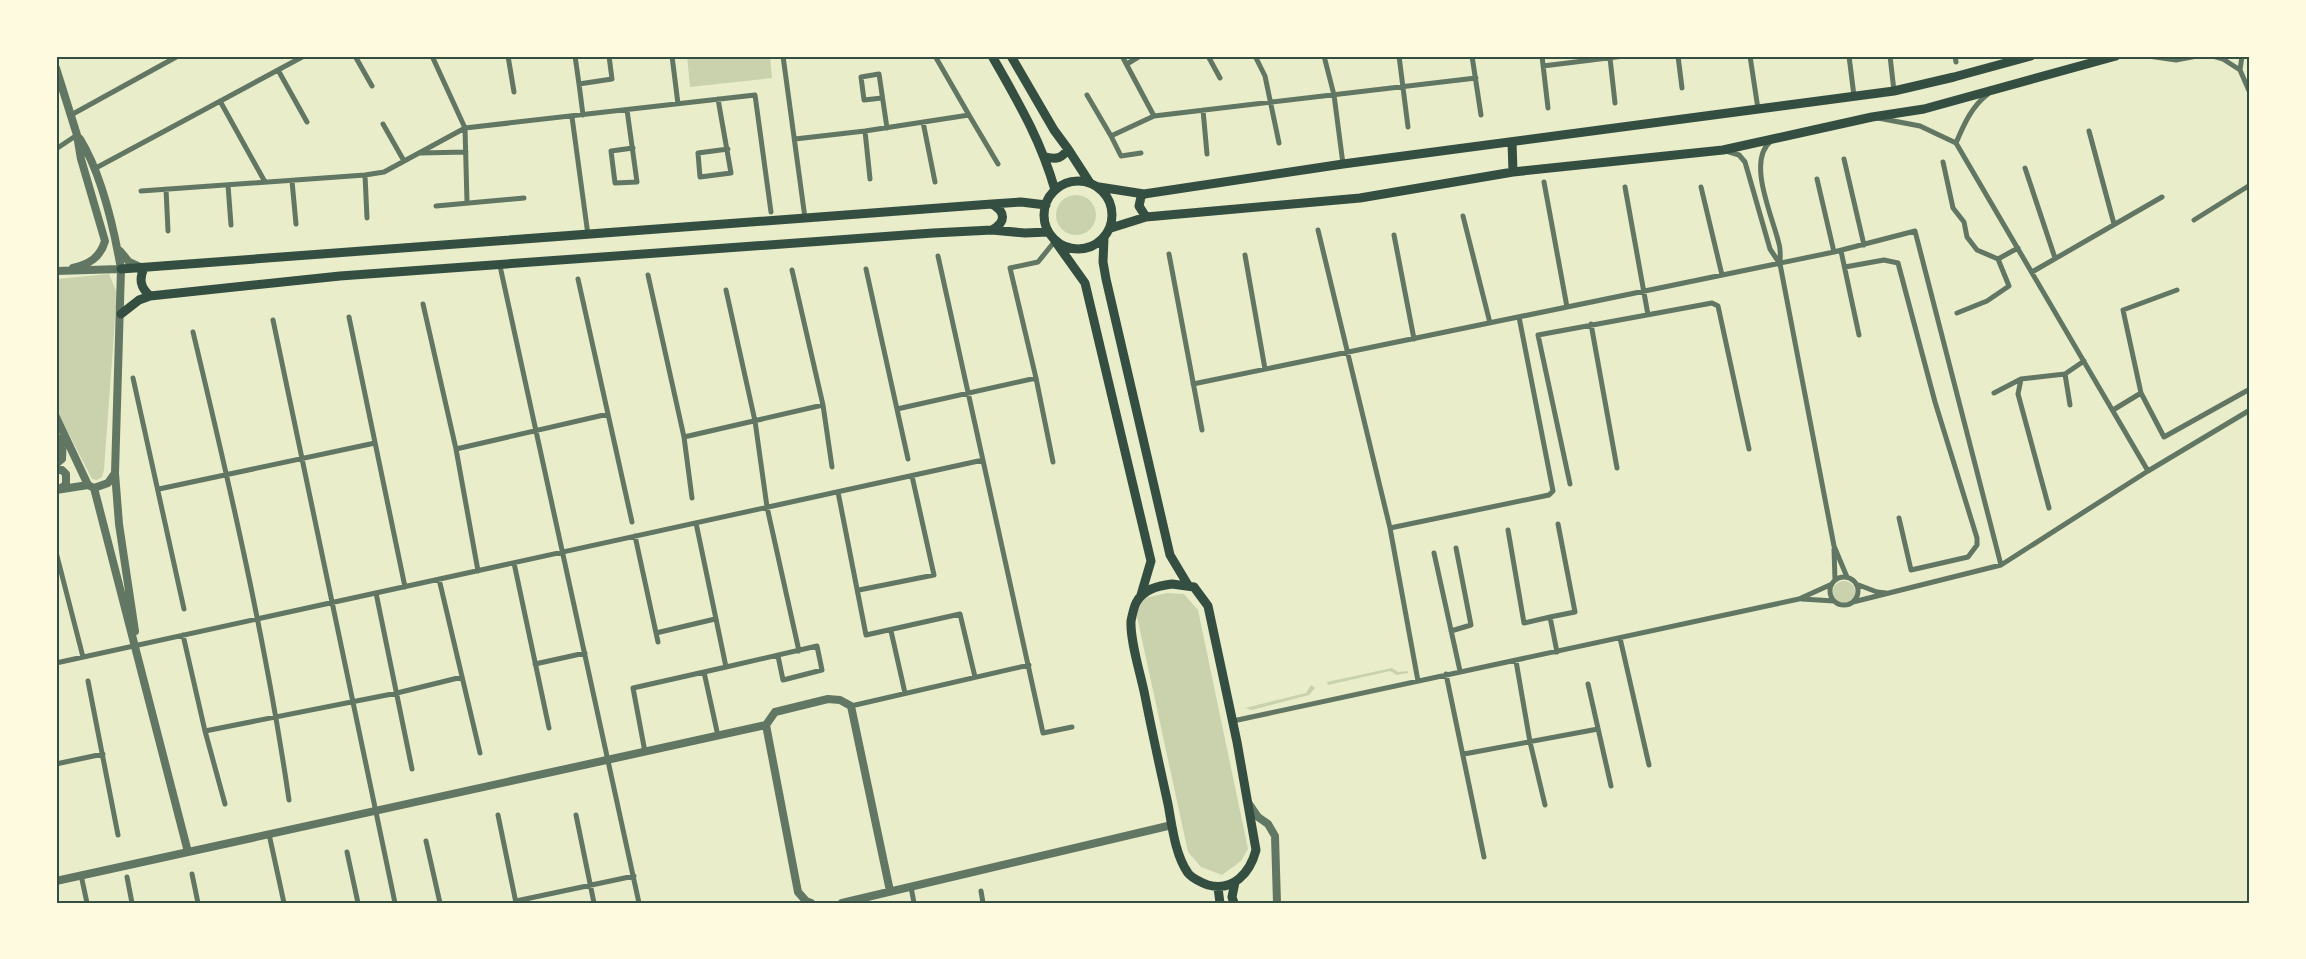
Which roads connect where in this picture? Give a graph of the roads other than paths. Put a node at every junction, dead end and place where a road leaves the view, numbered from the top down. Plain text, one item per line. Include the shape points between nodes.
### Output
1 (178, 56) edge
2 (304, 56) edge
3 (355, 56) edge
4 (508, 56) edge
5 (575, 56) edge
6 (609, 56) edge
7 (672, 56) edge
8 (783, 56) edge
9 (935, 56) edge
10 (992, 56) edge
11 (1012, 56) edge
12 (1122, 56) edge
13 (1140, 56) edge
14 (1208, 56) edge
15 (1255, 56) edge
16 (1324, 56) edge
17 (1399, 56) edge
18 (1472, 56) edge
19 (1542, 56) edge
20 (1624, 56) edge
21 (1678, 56) edge
22 (1750, 56) edge
23 (1849, 56) edge
24 (1890, 56) edge
25 (2030, 56) edge
26 (2116, 56) edge
27 (2148, 56) edge
28 (2197, 56) edge
29 (2213, 56) edge
30 (2242, 56) edge
31 (434, 57) edge
32 (1610, 58) junction
33 (1127, 64) junction
34 (1543, 66) junction
35 (56, 68) edge
36 (278, 70) junction
37 (2240, 70) junction
38 (1220, 78) dead end
39 (1476, 78) junction
40 (579, 84) junction
41 (372, 86) dead end
42 (1402, 86) junction
43 (1682, 88) dead end
44 (1994, 89) junction
45 (1894, 91) junction
46 (514, 92) dead end
47 (2250, 93) edge
48 (1087, 95) dead end
49 (1334, 95) junction
50 (1854, 96) junction
51 (882, 98) junction
52 (718, 99) junction
53 (220, 101) junction
54 (1270, 102) junction
55 (1615, 103) dead end
56 (678, 104) junction
57 (1548, 108) dead end
58 (627, 110) junction
59 (1203, 110) junction
60 (1758, 110) junction
61 (71, 115) junction
62 (583, 115) junction
63 (969, 115) junction
64 (1481, 115) dead end
65 (1154, 116) junction
66 (572, 117) junction
67 (1872, 117) junction
68 (307, 122) dead end
69 (923, 122) junction
70 (383, 124) dead end
71 (1408, 127) dead end
72 (465, 128) junction
73 (887, 128) junction
74 (865, 132) junction
75 (2089, 132) dead end
76 (77, 135) junction
77 (1111, 136) junction
78 (795, 139) junction
79 (1772, 140) junction
80 (1512, 142) junction
81 (1279, 143) dead end
82 (1956, 143) junction
83 (633, 148) junction
84 (56, 149) edge
85 (728, 149) junction
86 (1068, 149) junction
87 (1723, 150) junction
88 (466, 152) junction
89 (1141, 153) dead end
90 (418, 154) junction
91 (1207, 154) dead end
92 (1046, 157) junction
93 (1844, 159) dead end
94 (404, 161) junction
95 (1943, 162) dead end
96 (998, 164) dead end
97 (1343, 164) junction
98 (2025, 168) dead end
99 (94, 169) junction
100 (1513, 172) junction
101 (365, 176) junction
102 (870, 179) dead end
103 (1817, 179) dead end
104 (292, 180) junction
105 (265, 182) junction
106 (935, 182) dead end
107 (1544, 182) dead end
108 (1090, 183) junction
109 (228, 185) junction
110 (2250, 185) edge
111 (1624, 186) dead end
112 (1099, 187) junction
113 (1701, 187) dead end
114 (166, 189) junction
115 (1055, 190) junction
116 (141, 191) dead end
117 (1144, 194) junction
118 (2162, 197) dead end
119 (524, 198) dead end
120 (467, 202) junction
121 (992, 204) junction
122 (1046, 205) junction
123 (436, 206) dead end
124 (771, 212) dead end
125 (1463, 216) dead end
126 (1146, 217) junction
127 (367, 218) dead end
128 (805, 218) junction
129 (2194, 220) dead end
130 (296, 224) dead end
131 (2114, 224) junction
132 (231, 225) dead end
133 (1110, 228) junction
134 (992, 230) junction
135 (1318, 230) dead end
136 (168, 231) dead end
137 (1048, 232) junction
138 (1394, 235) dead end
139 (588, 236) junction
140 (1104, 238) junction
141 (1054, 241) junction
142 (1864, 245) junction
143 (117, 247) junction
144 (2018, 248) junction
145 (1842, 251) junction
146 (1834, 252) junction
147 (1169, 254) dead end
148 (1245, 255) dead end
149 (938, 256) dead end
150 (2056, 258) junction
151 (1998, 259) junction
152 (1780, 264) junction
153 (500, 266) junction
154 (1845, 267) junction
155 (144, 268) junction
156 (121, 269) junction
157 (866, 269) dead end
158 (792, 270) dead end
159 (57, 271) edge
160 (2032, 272) junction
161 (648, 275) dead end
162 (1722, 276) junction
163 (578, 279) dead end
164 (726, 290) dead end
165 (2177, 290) dead end
166 (1643, 292) junction
167 (150, 296) junction
168 (423, 304) dead end
169 (1567, 307) junction
170 (1957, 313) dead end
171 (121, 314) junction
172 (1648, 315) junction
173 (349, 317) dead end
174 (1519, 317) junction
175 (273, 320) dead end
176 (1490, 323) junction
177 (1591, 324) junction
178 (193, 332) dead end
179 (1859, 335) dead end
180 (1414, 339) junction
181 (1347, 352) junction
182 (2084, 361) junction
183 (1265, 369) junction
184 (2065, 374) junction
185 (134, 378) dead end
186 (1036, 378) junction
187 (2022, 379) junction
188 (1193, 384) junction
189 (2250, 389) edge
190 (1994, 392) dead end
191 (968, 393) junction
192 (2141, 393) junction
193 (2070, 405) dead end
194 (823, 406) junction
195 (897, 409) junction
196 (2112, 410) junction
197 (2250, 410) edge
198 (608, 414) junction
199 (56, 417) edge
200 (756, 421) junction
201 (62, 427) junction
202 (536, 430) junction
203 (1202, 430) dead end
204 (684, 437) junction
205 (375, 443) junction
206 (456, 449) junction
207 (1749, 449) dead end
208 (302, 458) junction
209 (908, 459) dead end
210 (983, 460) junction
211 (1053, 462) dead end
212 (56, 464) edge
213 (832, 466) dead end
214 (1618, 468) dead end
215 (56, 470) edge
216 (2148, 471) junction
217 (116, 473) junction
218 (227, 474) junction
219 (912, 476) junction
220 (1570, 484) dead end
221 (91, 486) junction
222 (59, 489) edge
223 (159, 489) junction
224 (838, 492) junction
225 (692, 498) dead end
226 (767, 507) junction
227 (2049, 508) dead end
228 (1899, 518) dead end
229 (632, 522) dead end
230 (696, 523) junction
231 (1558, 524) dead end
232 (1390, 528) junction
233 (1508, 530) dead end
234 (635, 536) junction
235 (1834, 546) junction
236 (1456, 548) dead end
237 (56, 552) edge
238 (563, 552) junction
239 (1434, 553) dead end
240 (514, 563) junction
241 (2001, 566) junction
242 (478, 571) junction
243 (1847, 577) junction
244 (439, 579) junction
245 (1833, 582) junction
246 (1856, 584) junction
247 (1188, 585) junction
248 (405, 587) junction
249 (859, 590) junction
250 (376, 593) junction
251 (1889, 593) junction
252 (1142, 595) junction
253 (1799, 599) junction
254 (1834, 601) junction
255 (332, 602) junction
256 (1852, 602) junction
257 (184, 609) dead end
258 (1550, 617) junction
259 (257, 619) junction
260 (715, 619) junction
261 (891, 631) junction
262 (1451, 631) junction
263 (656, 633) junction
264 (184, 635) junction
265 (1620, 638) junction
266 (658, 642) dead end
267 (136, 646) junction
268 (799, 651) junction
269 (1557, 652) junction
270 (585, 653) junction
271 (778, 656) junction
272 (83, 657) junction
273 (1516, 661) junction
274 (56, 663) edge
275 (535, 664) junction
276 (1029, 666) junction
277 (726, 667) junction
278 (1460, 671) junction
279 (704, 672) junction
280 (1446, 674) junction
281 (462, 676) junction
282 (975, 676) junction
283 (88, 681) dead end
284 (1418, 681) junction
285 (1588, 684) dead end
286 (397, 693) junction
287 (905, 693) junction
288 (353, 702) junction
289 (851, 706) junction
290 (277, 717) junction
291 (1233, 720) junction
292 (766, 725) junction
293 (1072, 726) dead end
294 (549, 728) dead end
295 (1598, 729) junction
296 (205, 731) junction
297 (718, 736) junction
298 (1530, 742) junction
299 (645, 752) junction
300 (103, 754) junction
301 (480, 754) dead end
302 (1464, 754) junction
303 (609, 760) junction
304 (56, 764) edge
305 (1649, 766) dead end
306 (412, 769) dead end
307 (1611, 786) dead end
308 (289, 800) dead end
309 (1247, 801) junction
310 (224, 804) dead end
311 (1545, 805) dead end
312 (376, 811) junction
313 (498, 815) dead end
314 (576, 815) dead end
315 (1172, 825) junction
316 (269, 834) junction
317 (118, 835) dead end
318 (426, 841) dead end
319 (188, 852) junction
320 (347, 852) dead end
321 (1484, 857) dead end
322 (192, 874) dead end
323 (81, 875) junction
324 (634, 876) junction
325 (127, 877) dead end
326 (56, 881) edge
327 (1235, 882) junction
328 (590, 886) junction
329 (911, 887) junction
330 (1218, 888) junction
331 (981, 891) dead end
332 (890, 892) junction
333 (516, 902) edge
334 (87, 903) edge
335 (132, 903) edge
336 (198, 903) edge
337 (284, 903) edge
338 (358, 903) edge
339 (395, 903) edge
340 (440, 903) edge
341 (594, 903) edge
342 (640, 903) edge
343 (811, 903) edge
344 (842, 903) edge
345 (914, 903) edge
346 (983, 903) edge
347 (1220, 903) edge
348 (1234, 903) edge
349 (1277, 903) edge

1 - 61 street
2 - 36 street
3 - 41 street
4 - 46 street
5 - 40 street
6 - 40 street via 612,79
7 - 56 street
8 - 78 street
9 - 63 street
10 - 92 main road
11 - 86 main road
12 - 33 street
13 - 33 street
14 - 38 street
15 - 54 street via 1265,76
16 - 49 street
17 - 42 street
18 - 39 street
19 - 34 street
20 - 32 street
21 - 43 street
22 - 60 street
23 - 50 street
24 - 45 street
25 - 45 main road
26 - 44 main road
27 - 28 street via 2176,60
29 - 37 street
30 - 37 street
31 - 72 street
32 - 34 street
32 - 55 street
33 - 65 street
34 - 57 street
35 - 61 street
36 - 53 street
36 - 68 street
37 - 47 street
39 - 42 street
39 - 64 street
40 - 62 street
42 - 49 street
42 - 71 street
44 - 67 main road via 1924,109
44 - 82 street via 1967,117
45 - 50 main road
48 - 77 street
49 - 54 street
49 - 97 street
50 - 60 main road
51 - 51 street via 864,100 861,77 879,74
51 - 73 street
52 - 56 street
52 - 85 street
52 - 124 street via 755,95
53 - 99 street
53 - 105 street
54 - 59 street
54 - 81 street
56 - 58 street
58 - 62 street
58 - 83 street
59 - 65 street
59 - 91 street
60 - 80 main road
61 - 76 street
62 - 66 street
63 - 69 street
63 - 96 street
65 - 77 street
66 - 72 street
66 - 139 street
67 - 79 main road
67 - 82 street via 1920,126
69 - 73 street
69 - 106 street
70 - 94 street
72 - 88 street
72 - 90 street
73 - 74 street
74 - 78 street
74 - 102 street
75 - 131 street
76 - 84 street
76 - 99 street
76 - 159 street via 80,159 105,241 103,249 89,263
77 - 89 street via 1121,156
78 - 128 street
79 - 87 main road
79 - 152 street via 1764,146 1760,175 1780,246
80 - 97 main road
80 - 100 main road
82 - 144 street
83 - 83 street via 610,151 615,184 637,182
85 - 85 street via 731,173 700,177 698,153
86 - 92 main road via 1055,160
86 - 108 main road
87 - 100 main road
87 - 152 street via 1739,154 1745,162 1770,249
88 - 90 street
88 - 120 street
90 - 94 street
92 - 115 main road
93 - 142 street
94 - 101 street via 384,172
95 - 151 street via 1953,208 1964,222 1967,237 1977,250
97 - 117 main road
98 - 150 street
99 - 143 street
100 - 126 main road via 1360,198
101 - 104 street
101 - 127 street
103 - 146 street
104 - 105 street
104 - 130 street
105 - 109 street
107 - 169 street
108 - 112 main road
108 - 115 main road via 1072,181
109 - 114 street
109 - 132 street
110 - 129 street
111 - 166 street
112 - 117 main road
112 - 133 main road via 1112,206
113 - 162 street
114 - 116 street
114 - 136 street
115 - 122 main road
117 - 126 main road via 1139,206
118 - 131 street
119 - 120 street
120 - 123 street
121 - 122 main road via 1021,202
121 - 128 main road
121 - 134 main road via 1000,209 1003,217 1000,226
122 - 137 main road via 1044,219
125 - 176 street
126 - 133 main road
128 - 139 main road
131 - 150 street
133 - 140 main road
134 - 137 main road
134 - 153 main road
135 - 181 street
137 - 141 main road
138 - 180 street
139 - 155 main road
140 - 141 main road via 1093,247 1080,250 1066,248
140 - 247 main road via 1106,279 1170,555
141 - 186 street via 1038,262 1010,268
141 - 252 main road via 1085,283 1151,560
142 - 145 street
142 - 241 street via 1915,231
143 - 155 street via 128,262
143 - 156 street
144 - 151 street
144 - 160 street
145 - 146 street
145 - 154 street
146 - 152 street
147 - 188 street
148 - 183 street
149 - 191 street
150 - 160 street
151 - 170 street via 2009,286 1987,301
152 - 162 street
152 - 235 street
153 - 167 main road via 340,276
153 - 202 street
154 - 179 street
154 - 228 street via 1884,260 1898,264 1935,402 1977,538 1976,545 1968,557 1911,570
155 - 156 main road
155 - 167 main road via 141,283
156 - 159 street
156 - 171 street
157 - 195 street
158 - 194 street
160 - 182 street
161 - 204 street
162 - 166 street
163 - 198 street
164 - 200 street
165 - 192 street via 2122,310
166 - 169 street
166 - 172 street
167 - 171 main road
168 - 206 street
169 - 174 street
171 - 217 street
172 - 177 street
172 - 207 street via 1712,303 1718,306
173 - 205 street
174 - 176 street
174 - 232 street via 1553,491 1549,496
175 - 208 street
176 - 180 street
177 - 214 street
177 - 220 street via 1538,335
178 - 218 street
180 - 181 street
181 - 183 street
181 - 232 street
182 - 184 street
182 - 196 street
183 - 188 street
184 - 187 street
184 - 193 street
185 - 223 street
186 - 191 street
186 - 211 street
187 - 190 street
187 - 227 street via 2018,394
188 - 203 street
189 - 192 street via 2164,437
191 - 195 street
191 - 210 street
192 - 196 street
194 - 200 street
194 - 213 street
195 - 209 street
196 - 216 street
197 - 216 street
198 - 202 street
198 - 229 street
199 - 201 street
200 - 204 street
200 - 226 street
201 - 212 street via 62,459
201 - 221 street
202 - 206 street
202 - 238 street
204 - 225 street
205 - 208 street
205 - 248 street
206 - 242 street
208 - 218 street
208 - 255 street
210 - 219 street
210 - 276 street
215 - 222 street via 66,474 66,485
216 - 241 street
217 - 221 street via 108,483
217 - 267 street via 119,524
218 - 223 street
218 - 259 street
219 - 224 street
219 - 249 street via 934,575
221 - 222 street
221 - 267 street
223 - 257 street
224 - 226 street
224 - 249 street
226 - 230 street
226 - 268 street
230 - 234 street
230 - 260 street
231 - 258 street via 1575,612
232 - 284 street
233 - 258 street via 1524,623
234 - 238 street
234 - 263 street
235 - 243 street
235 - 245 street
236 - 262 street via 1471,625
237 - 272 street
238 - 240 street
238 - 270 street
239 - 262 street
240 - 242 street
240 - 275 street
241 - 251 street
242 - 244 street
243 - 245 street
243 - 246 street
244 - 248 street
244 - 281 street
245 - 253 street
245 - 254 street via 1830,594
246 - 251 street
246 - 256 street via 1858,595
247 - 252 main road via 1158,586
247 - 291 main road via 1194,587 1208,606
248 - 250 street
249 - 261 street via 866,634
250 - 255 street
250 - 286 street
251 - 256 street
252 - 315 main road via 1136,603 1132,621 1136,652
253 - 254 street
253 - 265 street
254 - 256 street via 1845,605
255 - 259 street
255 - 288 street
258 - 269 street
259 - 264 street
259 - 290 street
260 - 263 street
260 - 277 street
261 - 282 street via 960,614
261 - 287 street
262 - 278 street
263 - 266 street
264 - 267 street
264 - 296 street
265 - 269 street
265 - 305 street
267 - 272 street
267 - 319 street
268 - 271 street
268 - 271 street via 817,646 822,670 783,680
269 - 273 street
270 - 275 street
270 - 303 street
271 - 277 street
272 - 274 street
273 - 278 street
273 - 298 street
275 - 294 street
276 - 282 street
276 - 293 street via 1044,733
277 - 279 street
278 - 280 street
279 - 297 street
279 - 299 street via 633,688
280 - 284 street
280 - 302 street
281 - 286 street
281 - 301 street
282 - 287 street
283 - 300 street
284 - 291 street
285 - 295 street
286 - 288 street
286 - 306 street
287 - 289 street
288 - 290 street
288 - 312 street
289 - 292 street via 840,700 828,699 776,712
289 - 332 street
290 - 296 street
290 - 308 street
291 - 309 main road
292 - 297 street
292 - 343 street via 798,892
295 - 298 street
295 - 307 street
296 - 310 street
297 - 299 street
298 - 302 street
298 - 311 street
299 - 303 street
300 - 304 street
300 - 317 street
302 - 321 street
303 - 312 street
303 - 324 street
309 - 327 main road via 1256,850 1253,862
309 - 349 street via 1258,817 1268,824 1274,836
312 - 316 street
312 - 339 street
313 - 333 street
314 - 328 street
315 - 329 street
315 - 330 main road via 1181,859 1189,874 1203,884
316 - 319 street
316 - 337 street
318 - 340 street
319 - 323 street
320 - 338 street
322 - 336 street
323 - 326 street
323 - 334 street
324 - 328 street
324 - 342 street
325 - 335 street
327 - 330 main road
327 - 348 main road
328 - 333 street
328 - 341 street
329 - 332 street
329 - 345 street
330 - 347 main road
331 - 346 street
332 - 344 street

